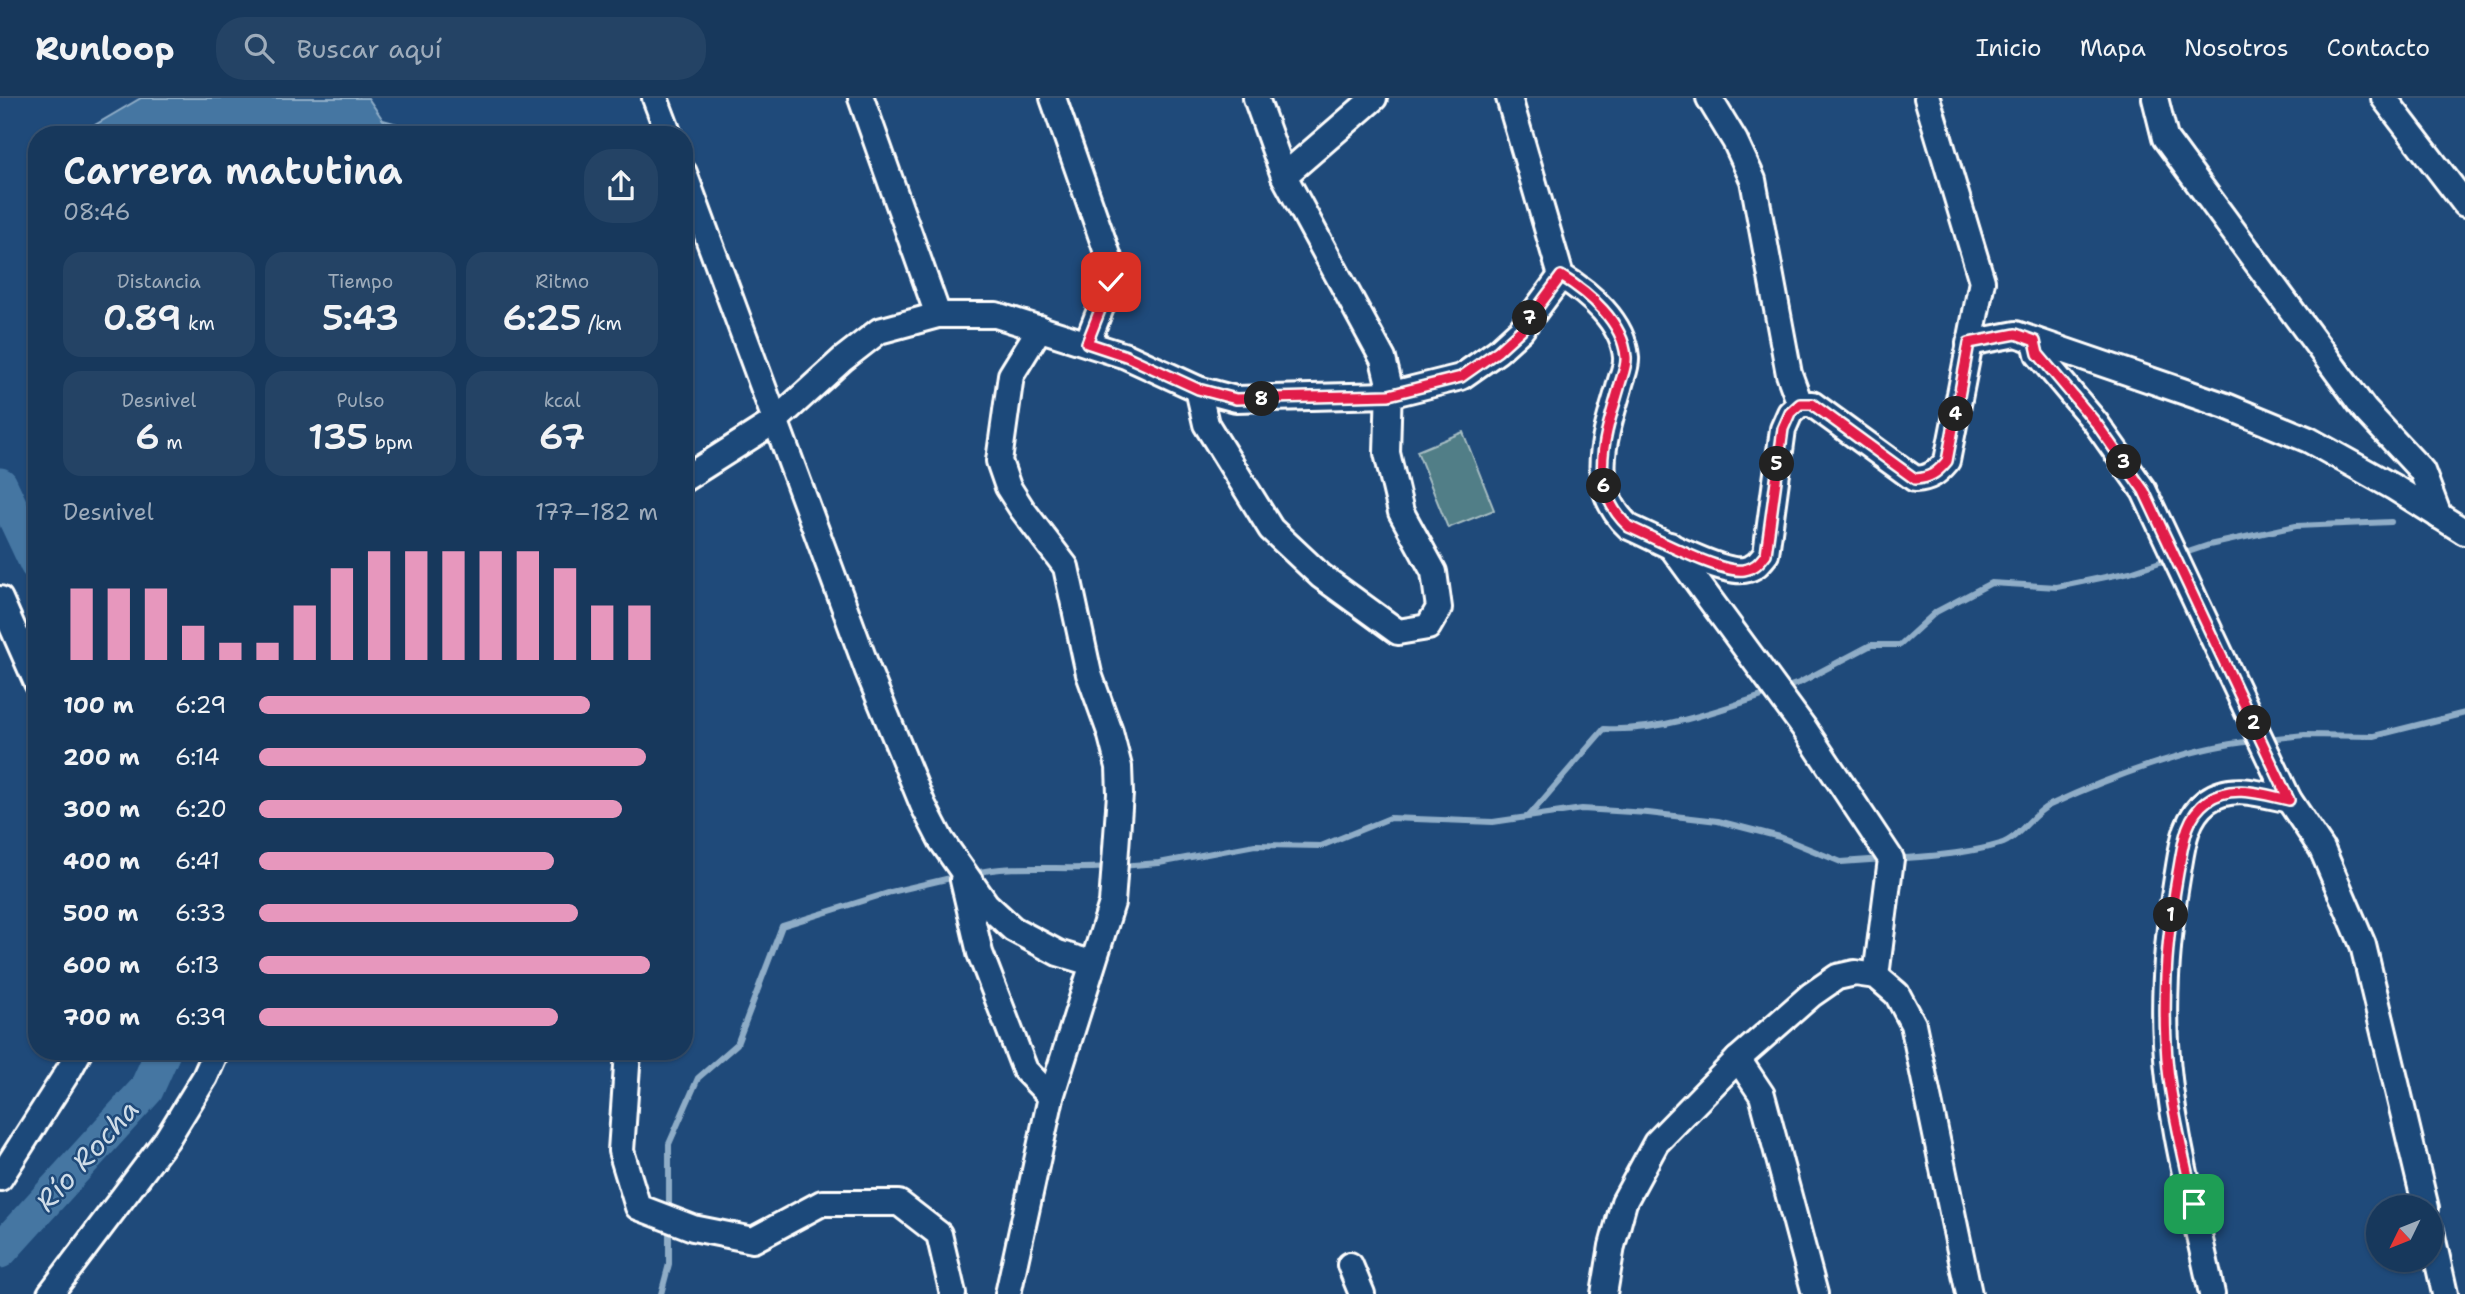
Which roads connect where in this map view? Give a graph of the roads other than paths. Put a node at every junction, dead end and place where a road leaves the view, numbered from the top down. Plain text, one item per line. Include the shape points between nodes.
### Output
1 (655, 98) edge
2 (861, 98) edge
3 (1053, 98) edge
4 (1256, 98) edge
5 (1374, 98) edge
6 (1509, 98) edge
7 (1709, 98) edge
8 (1927, 98) edge
9 (2155, 98) edge
10 (2384, 98) edge
11 (666, 126) edge
12 (1284, 176) junction
13 (693, 197) edge
14 (2465, 204) edge
15 (1561, 276) junction
16 (938, 315) junction
17 (1040, 328) junction
18 (2035, 341) junction
19 (1087, 343) junction
20 (1969, 343) junction
21 (1198, 389) junction
22 (1389, 395) junction
23 (1800, 404) junction
24 (775, 421) junction
25 (693, 473) edge
26 (2439, 516) junction
27 (2465, 532) edge
28 (1669, 544) junction
29 (0, 599) edge
30 (28, 663) edge
31 (2289, 800) junction
32 (962, 871) junction
33 (1091, 963) junction
34 (1876, 976) junction
35 (1738, 1059) junction
36 (75, 1060) edge
37 (212, 1060) edge
38 (627, 1060) edge
39 (1051, 1097) junction
40 (0, 1178) edge
41 (2423, 1195) edge
42 (1350, 1265) dead end
43 (2440, 1272) edge
44 (50, 1294) edge
45 (953, 1294) edge
46 (1008, 1294) edge
47 (1362, 1294) edge
48 (1604, 1294) edge
49 (1815, 1294) edge
50 (1969, 1294) edge
51 (2213, 1294) edge
52 (2445, 1294) edge

1 - 11 street
2 - 16 street
3 - 19 street via 1109,258 1111,282
4 - 12 street
5 - 12 street
6 - 15 street
7 - 23 street via 1753,180 1789,374
8 - 20 street via 1982,281
9 - 26 street via 2165,138 2365,410 2422,471
10 - 14 street
12 - 22 street via 1383,359
13 - 24 street
15 - 22 street via 1521,330 1461,377
15 - 28 street via 1607,314 1623,340 1627,360 1600,466 1606,495 1629,527
16 - 17 street via 996,315
16 - 24 street via 879,331
17 - 19 street
17 - 33 street via 1011,375 999,461 1008,487 1066,567 1089,674 1119,767 1112,903
18 - 20 street via 2016,334
18 - 26 street via 2198,396 2309,440
18 - 31 street via 2038,354 2096,423 2144,491
19 - 21 street
20 - 23 street via 1947,461 1926,478 1915,479 1812,404
21 - 22 street via 1247,399
21 - 22 street via 1206,424 1271,529 1321,576 1398,632 1428,627 1439,608 1434,572 1401,512 1387,453
23 - 28 street via 1783,429 1766,554 1757,566 1741,570 1720,567
24 - 25 street
24 - 32 street via 923,805
26 - 27 street
28 - 34 street via 1804,728 1891,859
29 - 30 street
31 - 41 street via 2322,849 2363,945
31 - 51 street via 2244,791 2223,792 2193,815 2168,933 2166,1043 2175,1115
32 - 33 street via 986,904 1013,929 1058,953
32 - 39 street via 981,953 1025,1070
33 - 39 street
34 - 35 street via 1855,972 1837,977
34 - 50 street via 1897,994 1913,1024
35 - 48 street via 1656,1143 1638,1174 1621,1213
35 - 49 street via 1762,1094
36 - 40 street
37 - 44 street via 167,1139
38 - 45 street via 621,1150 638,1206 693,1228 753,1240 822,1203 899,1203 939,1234
39 - 46 street
42 - 47 street
43 - 52 street

